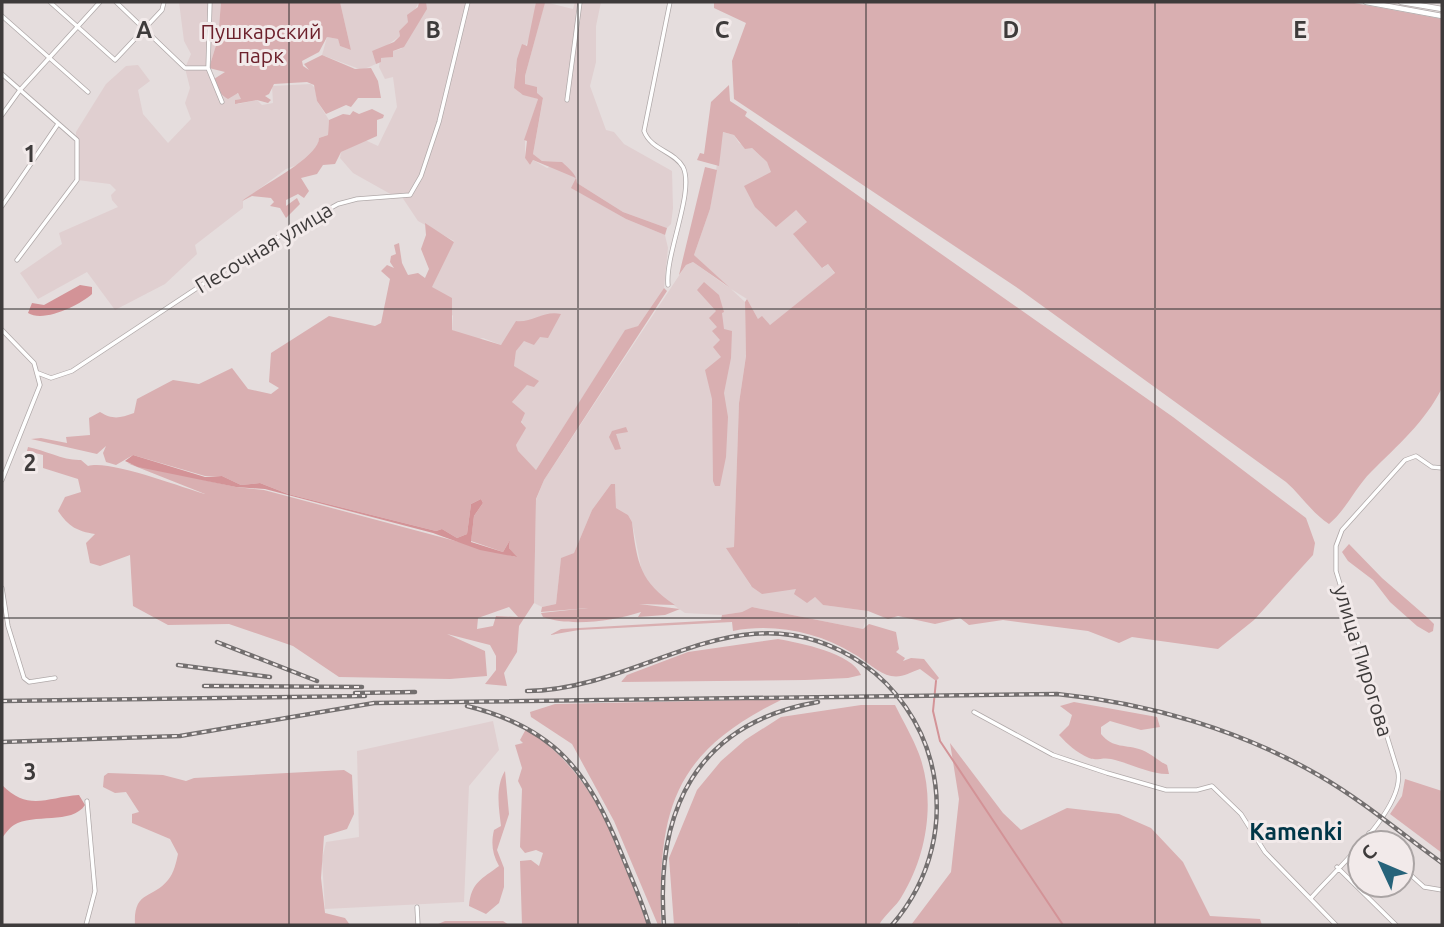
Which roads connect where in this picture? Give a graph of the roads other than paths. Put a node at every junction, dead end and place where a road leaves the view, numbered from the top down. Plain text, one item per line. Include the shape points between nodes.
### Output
1 (50, 2) edge
2 (100, 2) edge
3 (116, 2) edge
4 (164, 2) edge
5 (210, 2) edge
6 (468, 2) edge
7 (580, 2) edge
8 (670, 2) edge
9 (1366, 2) edge
10 (1401, 2) edge
11 (1442, 9) edge
12 (2, 16) edge
13 (1442, 16) edge
14 (79, 26) junction
15 (144, 29) junction
16 (49, 58) junction
17 (208, 68) junction
18 (2, 74) edge
19 (20, 90) junction
20 (88, 92) dead end
21 (567, 100) dead end
22 (222, 102) dead end
23 (2, 115) edge
24 (58, 123) junction
25 (2, 206) edge
26 (17, 260) dead end
27 (668, 285) dead end
28 (2, 330) edge
29 (38, 373) junction
30 (1442, 468) edge
31 (2, 480) edge
32 (2, 588) edge
33 (55, 678) dead end
34 (974, 712) dead end
35 (87, 801) dead end
36 (1372, 829) edge
37 (1346, 857) edge
38 (1337, 867) junction
39 (1416, 880) edge
40 (1442, 890) edge
41 (1311, 898) junction
42 (417, 907) dead end
43 (86, 925) edge
44 (418, 925) edge
45 (1336, 925) edge
46 (1396, 925) edge

1 - 14 street
2 - 14 street
3 - 15 street
4 - 15 street
5 - 17 street
6 - 29 street, Песочная улица via 439,122 410,195 338,204 253,251 72,372 51,378
7 - 21 street
8 - 27 street via 645,131 654,145 675,158 686,185
9 - 13 main road
10 - 11 main road
12 - 16 street
14 - 15 street via 115,60
14 - 16 street
15 - 17 street via 186,68
16 - 19 street
16 - 20 street
17 - 22 street
18 - 19 street
19 - 23 street
19 - 24 street
24 - 25 street
24 - 26 street via 77,140 77,180
28 - 29 street
29 - 31 street via 40,385
30 - 36 street, улица Пирогова via 1416,456 1405,460 1349,520 1336,546 1341,590 1399,779 1397,793
32 - 33 street via 24,678 29,682
34 - 41 street via 1054,755 1107,774 1166,790 1212,786 1241,814 1265,852
35 - 43 street via 95,891
37 - 38 street, улица Пирогова
38 - 41 street, улица Пирогова
38 - 46 street
39 - 40 street via 1424,887
41 - 45 street
42 - 44 street

